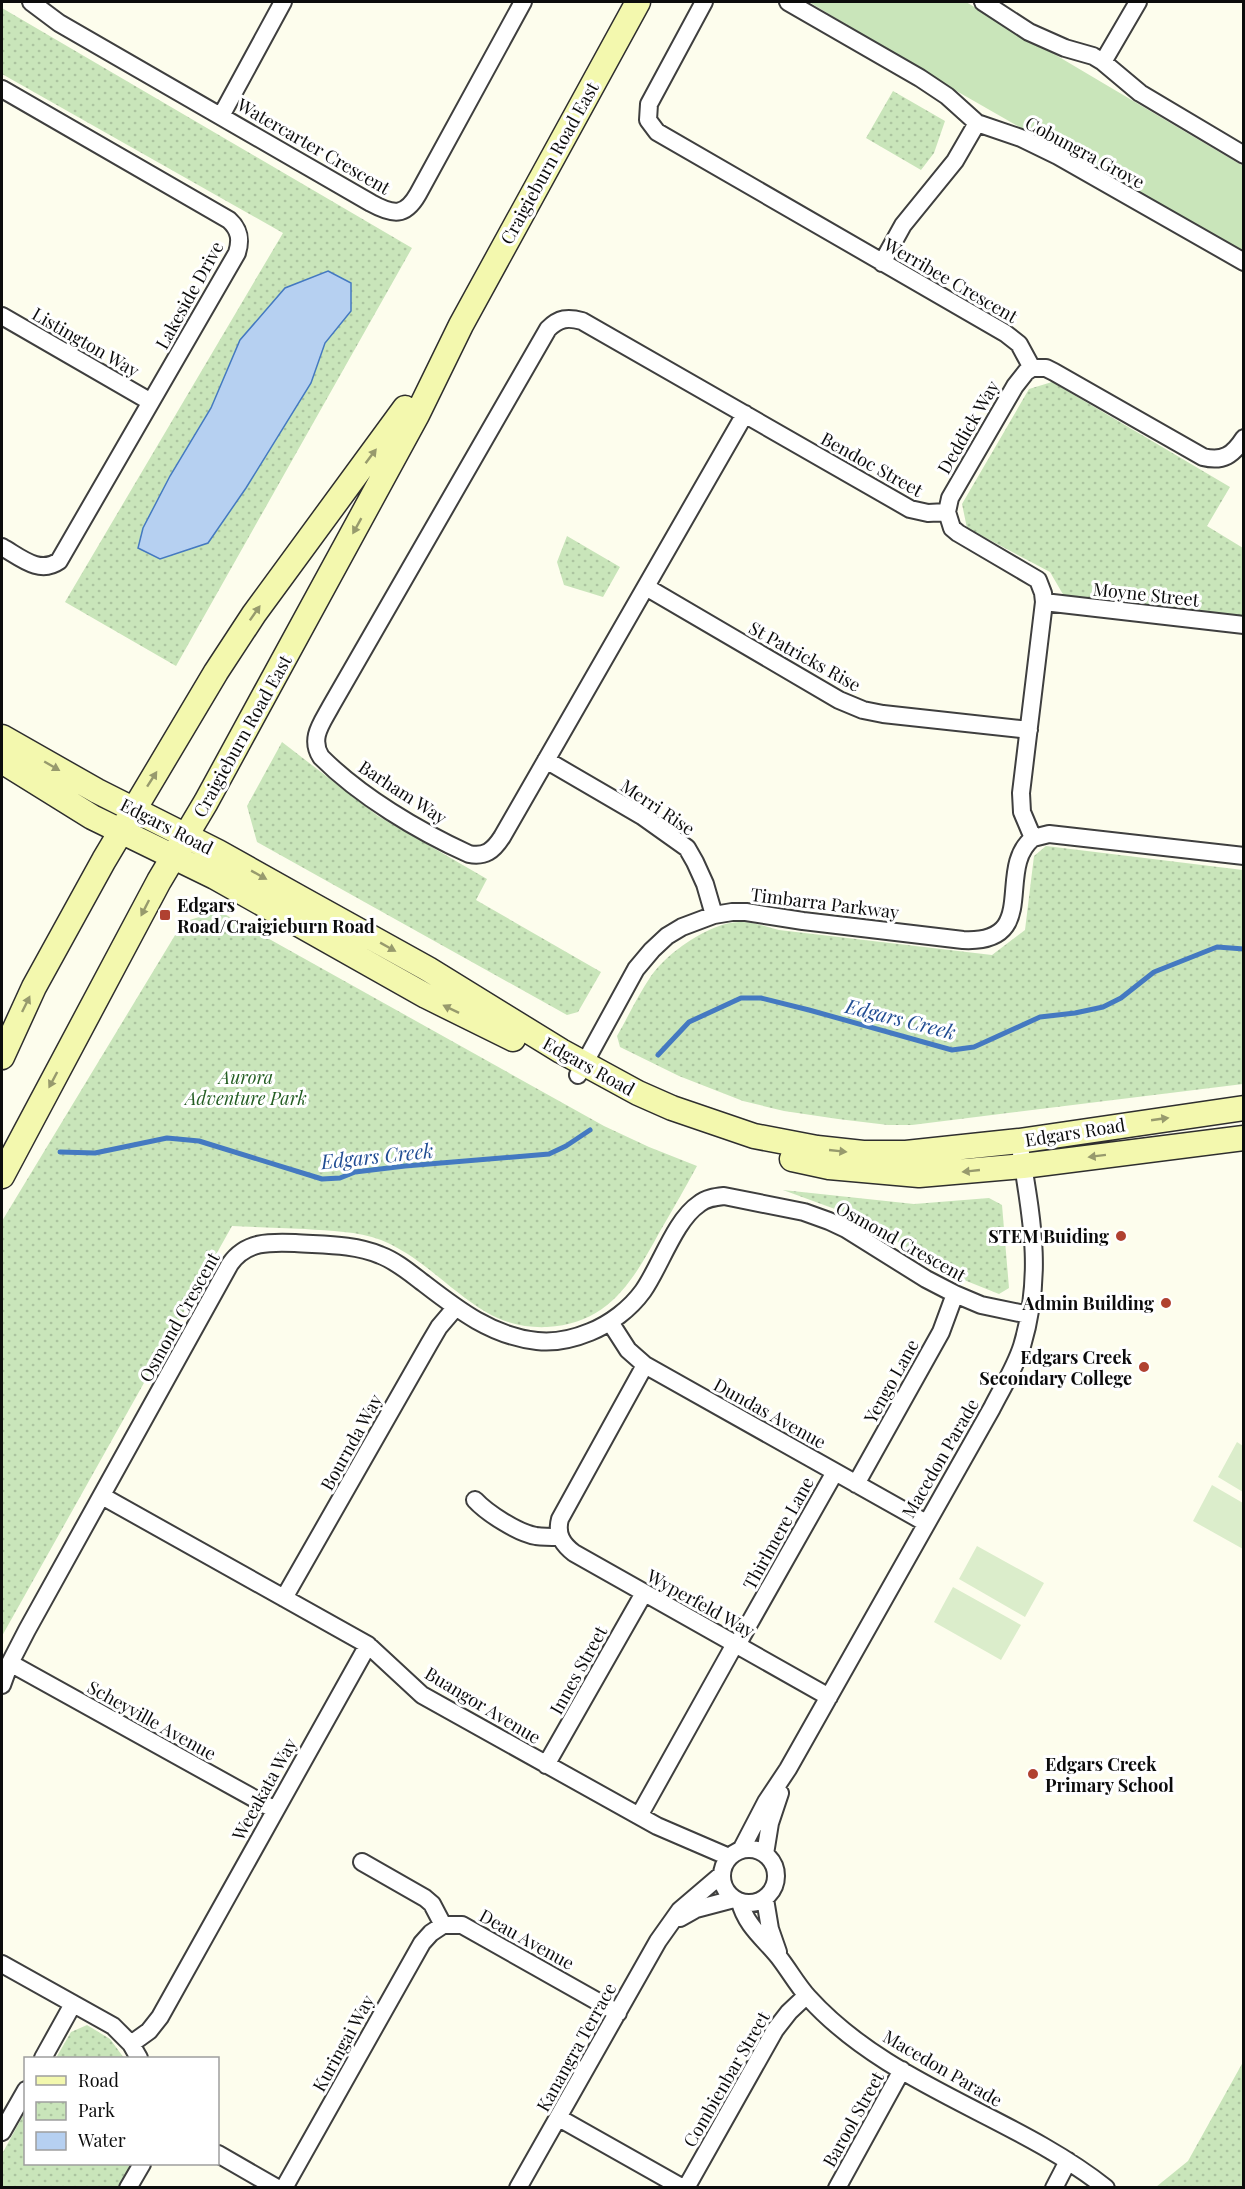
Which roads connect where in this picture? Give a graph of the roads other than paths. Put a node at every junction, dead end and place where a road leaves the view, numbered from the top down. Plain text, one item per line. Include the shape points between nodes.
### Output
1 (31, 2) edge
2 (283, 2) edge
3 (524, 2) edge
4 (638, 2) edge
5 (704, 2) edge
6 (788, 2) edge
7 (983, 2) edge
8 (1138, 2) edge
9 (1103, 62) junction
10 (2, 89) edge
11 (221, 116) junction
12 (977, 123) junction
13 (1244, 155) edge
14 (1244, 262) edge
15 (882, 263) junction
16 (2, 316) edge
17 (582, 321) joint
18 (461, 325) junction
19 (1032, 369) junction
20 (152, 402) junction
21 (745, 414) junction
22 (1244, 438) edge
23 (947, 512) junction
24 (2, 547) edge
25 (646, 587) junction
26 (1044, 602) junction
27 (1244, 625) edge
28 (1029, 730) junction
29 (2, 736) edge
30 (546, 760) junction
31 (2, 761) edge
32 (133, 810) junction
33 (120, 832) junction
34 (187, 836) junction
35 (1033, 838) junction
36 (1244, 856) edge
37 (174, 857) junction
38 (714, 915) junction
39 (2, 1057) edge
40 (581, 1070) junction
41 (1244, 1108) edge
42 (1244, 1138) edge
43 (1019, 1141) junction
44 (1023, 1166) junction
45 (2, 1176) edge
46 (955, 1294) junction
47 (456, 1307) junction
48 (1029, 1315) junction
49 (610, 1322) junction
50 (645, 1365) junction
51 (835, 1472) junction
52 (856, 1484) junction
53 (102, 1496) junction
54 (475, 1500) dead end
55 (926, 1523) junction
56 (560, 1537) junction
57 (644, 1593) junction
58 (284, 1598) junction
59 (736, 1645) junction
60 (368, 1646) junction
61 (10, 1663) junction
62 (2, 1684) edge
63 (829, 1697) junction
64 (546, 1765) junction
65 (788, 1769) junction
66 (275, 1810) junction
67 (639, 1816) junction
68 (735, 1853) junction
69 (765, 1854) junction
70 (362, 1862) dead end
71 (721, 1875) junction
72 (765, 1899) junction
73 (737, 1901) junction
74 (443, 1925) junction
75 (669, 1925) junction
76 (780, 1959) junction
77 (2, 1964) edge
78 (806, 1996) junction
79 (73, 2004) junction
80 (618, 2013) junction
81 (135, 2051) edge
82 (44, 2057) edge
83 (902, 2070) junction
84 (24, 2094) edge
85 (559, 2118) junction
86 (2, 2132) edge
87 (219, 2155) edge
88 (1068, 2161) junction
89 (141, 2165) edge
90 (128, 2187) edge
91 (277, 2187) edge
92 (284, 2187) edge
93 (518, 2187) edge
94 (685, 2187) edge
95 (837, 2187) edge
96 (1054, 2187) edge
97 (1106, 2187) edge

1 - 11 street, Watercarter Crescent via 59,23
2 - 11 street
3 - 11 street, Watercarter Crescent via 414,202 404,211 383,209
4 - 18 main road, Craigieburn Road East
5 - 15 street, Werribee Crescent via 649,104 648,120 657,132
6 - 12 street, Cobungra Grove via 920,78
7 - 9 street via 1029,32
8 - 9 street
9 - 13 street via 1140,93
10 - 20 street, Lakeside Drive via 215,211 238,231 237,253
12 - 14 street, Cobungra Grove via 1058,156
12 - 15 street via 955,161 903,225
15 - 19 street, Werribee Crescent via 1005,333 1019,344
16 - 20 street, Listington Way
17 - 21 street, Bendoc Street
17 - 30 street, Barham Way via 562,319 548,329 315,736 321,757 364,792 446,843 477,856 496,846
32 -> 18 main road, Craigieburn Road East via 254,614 385,439
18 -> 34 main road, Craigieburn Road East via 417,415
19 - 22 street via 1054,372 1203,457 1223,459
19 - 23 street, Deddick Way via 1015,386 950,498
20 - 24 street, Lakeside Drive via 59,561 39,567
21 - 23 street, Bendoc Street via 910,509
21 - 25 street, Barham Way
23 - 26 street via 952,528 1038,580
25 - 28 street, St Patricks Rise via 862,710
25 - 30 street, Barham Way
26 - 27 street, Moyne Street
26 - 28 street
28 - 35 street via 1021,806
29 -> 32 main road, Edgars Road
30 - 38 street, Merri Rise via 642,816 687,848 705,884
31 - 33 main road, Edgars Road
32 - 33 main road, Craigieburn Road East
32 - 34 main road, Edgars Road
33 - 37 main road, Edgars Road
39 -> 33 main road, Craigieburn Road East via 34,987
34 - 37 main road, Craigieburn Road East
34 -> 40 main road, Edgars Road via 428,969
35 - 36 street via 1049,834
35 - 38 street, Timbarra Parkway via 1020,852 1007,924 987,939 746,912
40 -> 37 main road, Edgars Road via 426,996
37 -> 45 main road, Craigieburn Road East
38 - 40 street, Timbarra Parkway via 682,927 652,950 636,969
40 -> 43 main road, Edgars Road via 672,1108 754,1136 817,1148 906,1153
44 -> 40 main road, Edgars Road via 919,1175 829,1167 701,1133 657,1115
43 -> 41 main road, Edgars Road
42 -> 44 main road, Edgars Road
43 - 44 street, Macedon Parade
44 - 48 street, Macedon Parade via 1035,1252
46 - 48 street, Osmond Crescent via 981,1305
46 - 49 street, Osmond Crescent via 829,1221 724,1196 700,1202 690,1211 641,1293
46 - 52 street, Yengo Lane via 941,1332
47 - 49 street, Osmond Crescent via 483,1326 540,1342 578,1337
47 - 53 street, Osmond Crescent via 400,1266 363,1249 275,1242 241,1251 230,1264
47 - 58 street, Bournda Way via 439,1327
48 - 55 street, Macedon Parade via 1014,1366
49 - 50 street, Dundas Avenue via 628,1350
50 - 51 street, Dundas Avenue
50 - 56 street via 562,1515
51 - 52 street, Dundas Avenue
51 - 59 street, Thirlmere Lane
52 - 55 street, Dundas Avenue
53 - 58 street, Buangor Avenue
53 - 61 street, Osmond Crescent
54 - 56 street via 489,1513 527,1533
55 - 63 street, Macedon Parade
56 - 57 street, Wyperfeld Way via 566,1548
57 - 59 street, Wyperfeld Way
57 - 64 street, Innes Street
58 - 60 street, Buangor Avenue
59 - 63 street, Wyperfeld Way
59 - 67 street, Thirlmere Lane
60 - 64 street, Buangor Avenue via 422,1695
60 - 66 street, Weeakata Way
61 - 62 street, Osmond Crescent
61 - 66 street, Scheyville Avenue
63 - 65 street, Macedon Parade
64 - 67 street, Buangor Avenue
65 - 68 street, Macedon Parade
65 - 69 street, Macedon Parade via 770,1823
66 - 81 street, Weeakata Way via 160,2017
67 - 68 street, Buangor Avenue
68 - 69 street via 749,1848
68 - 71 street
69 - 72 street via 776,1871 776,1881
70 - 74 street via 425,1898
71 - 73 street via 724,1888
71 - 75 street, Kanangra Terrace via 680,1910
72 - 73 street via 753,1903
72 - 76 street, Macedon Parade
73 - 75 street, Kanangra Terrace via 696,1909
73 - 76 street, Macedon Parade via 743,1915
74 - 80 street, Deau Avenue via 462,1925
74 - 92 street, Kuringai Way via 422,1943
75 - 80 street, Kanangra Terrace
76 - 78 street, Macedon Parade
77 - 79 street
78 - 83 street, Macedon Parade via 849,2035
78 - 94 street, Combienbar Street via 775,2030
79 - 81 street via 113,2026
79 - 82 street
80 - 85 street, Kanangra Terrace
83 - 88 street, Macedon Parade
83 - 95 street, Barool Street
84 - 86 street
85 - 93 street, Kanangra Terrace
85 - 94 street
87 - 91 street
88 - 96 street
88 - 97 street, Macedon Parade
89 - 90 street

